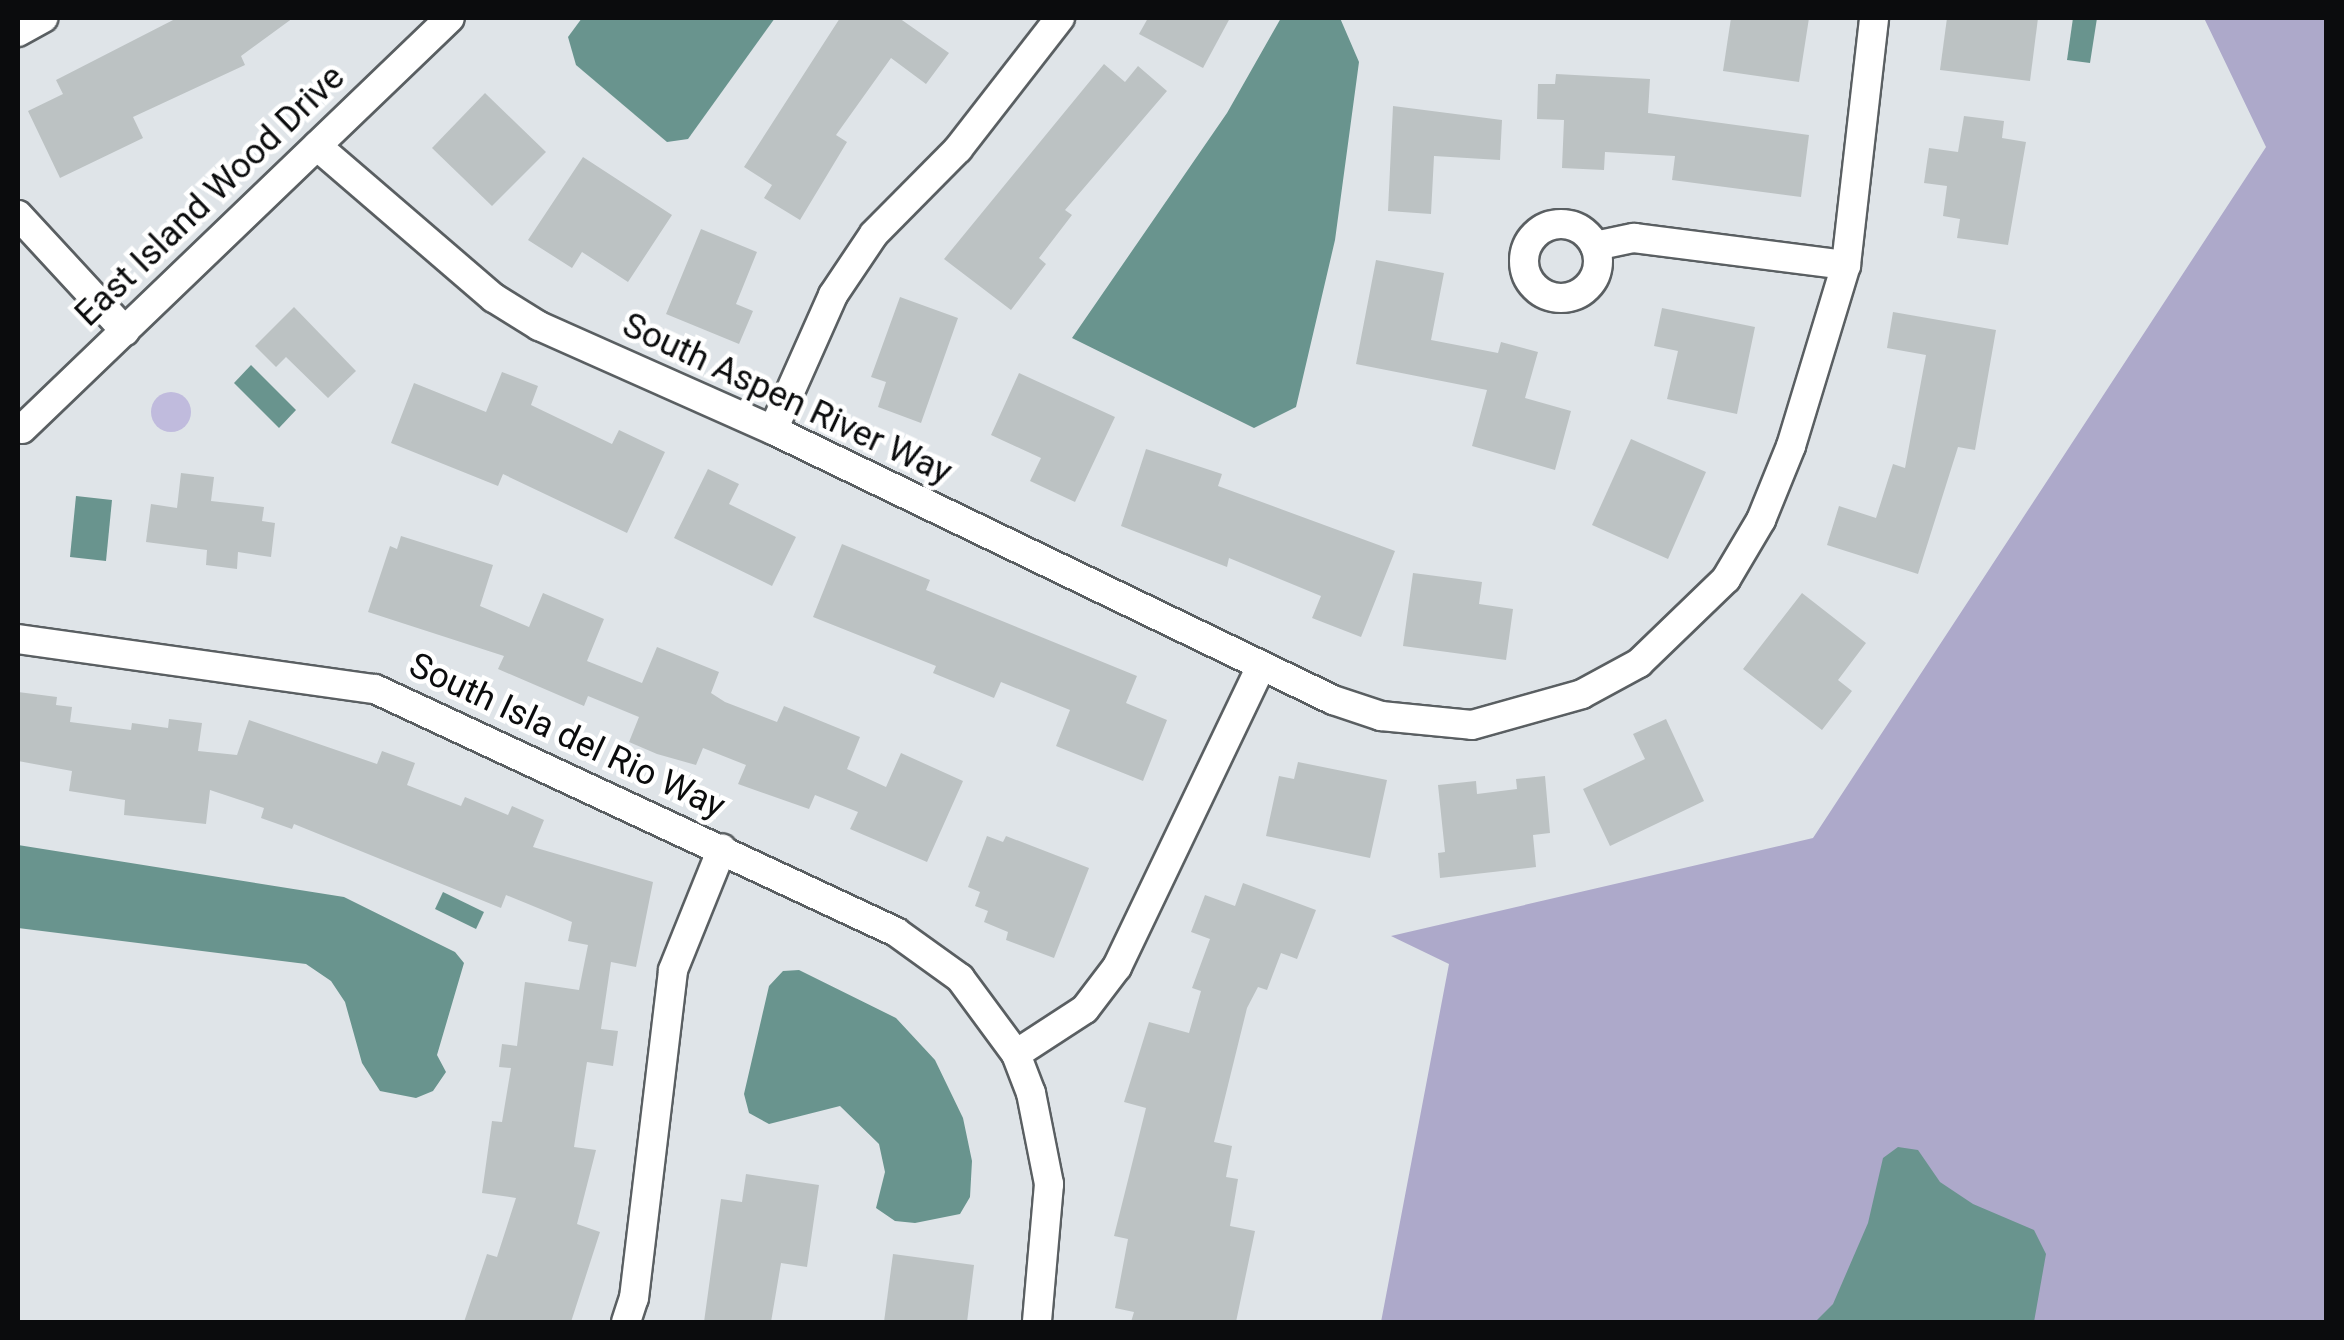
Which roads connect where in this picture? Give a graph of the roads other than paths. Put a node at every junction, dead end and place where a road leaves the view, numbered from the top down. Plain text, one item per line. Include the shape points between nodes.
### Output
1 (43, 18) edge
2 (450, 18) edge
3 (1060, 18) edge
4 (1874, 18) edge
5 (18, 32) edge
6 (317, 146) junction
7 (18, 215) edge
8 (1594, 246) dead end
9 (1846, 266) junction
10 (124, 331) junction
11 (20, 429) edge
12 (773, 430) junction
13 (18, 458) edge
14 (18, 639) edge
15 (1260, 668) junction
16 (722, 850) junction
17 (1016, 1054) junction
18 (626, 1322) edge
19 (1038, 1322) edge

1 - 5 street
2 - 6 street, East Island Wood Drive
3 - 12 street via 958,148 874,234 833,295
4 - 9 street, South Aspen River Way
6 - 10 street, East Island Wood Drive
6 - 12 street, South Aspen River Way via 494,298 539,326
7 - 10 street
8 - 9 street via 1634,238
9 - 15 street, South Aspen River Way via 1761,520 1726,579 1639,663 1582,694 1472,724 1381,716
10 - 11 street, East Island Wood Drive
11 - 13 street, East Island Wood Drive
12 - 15 street, South Aspen River Way
14 - 16 street, South Isla del Rio Way via 375,690
15 - 17 street via 1117,967 1085,1009
16 - 17 street, South Isla del Rio Way via 896,932 960,978
16 - 18 street via 673,970
17 - 19 street, South Isla del Rio Way via 1044,1141 1048,1184

